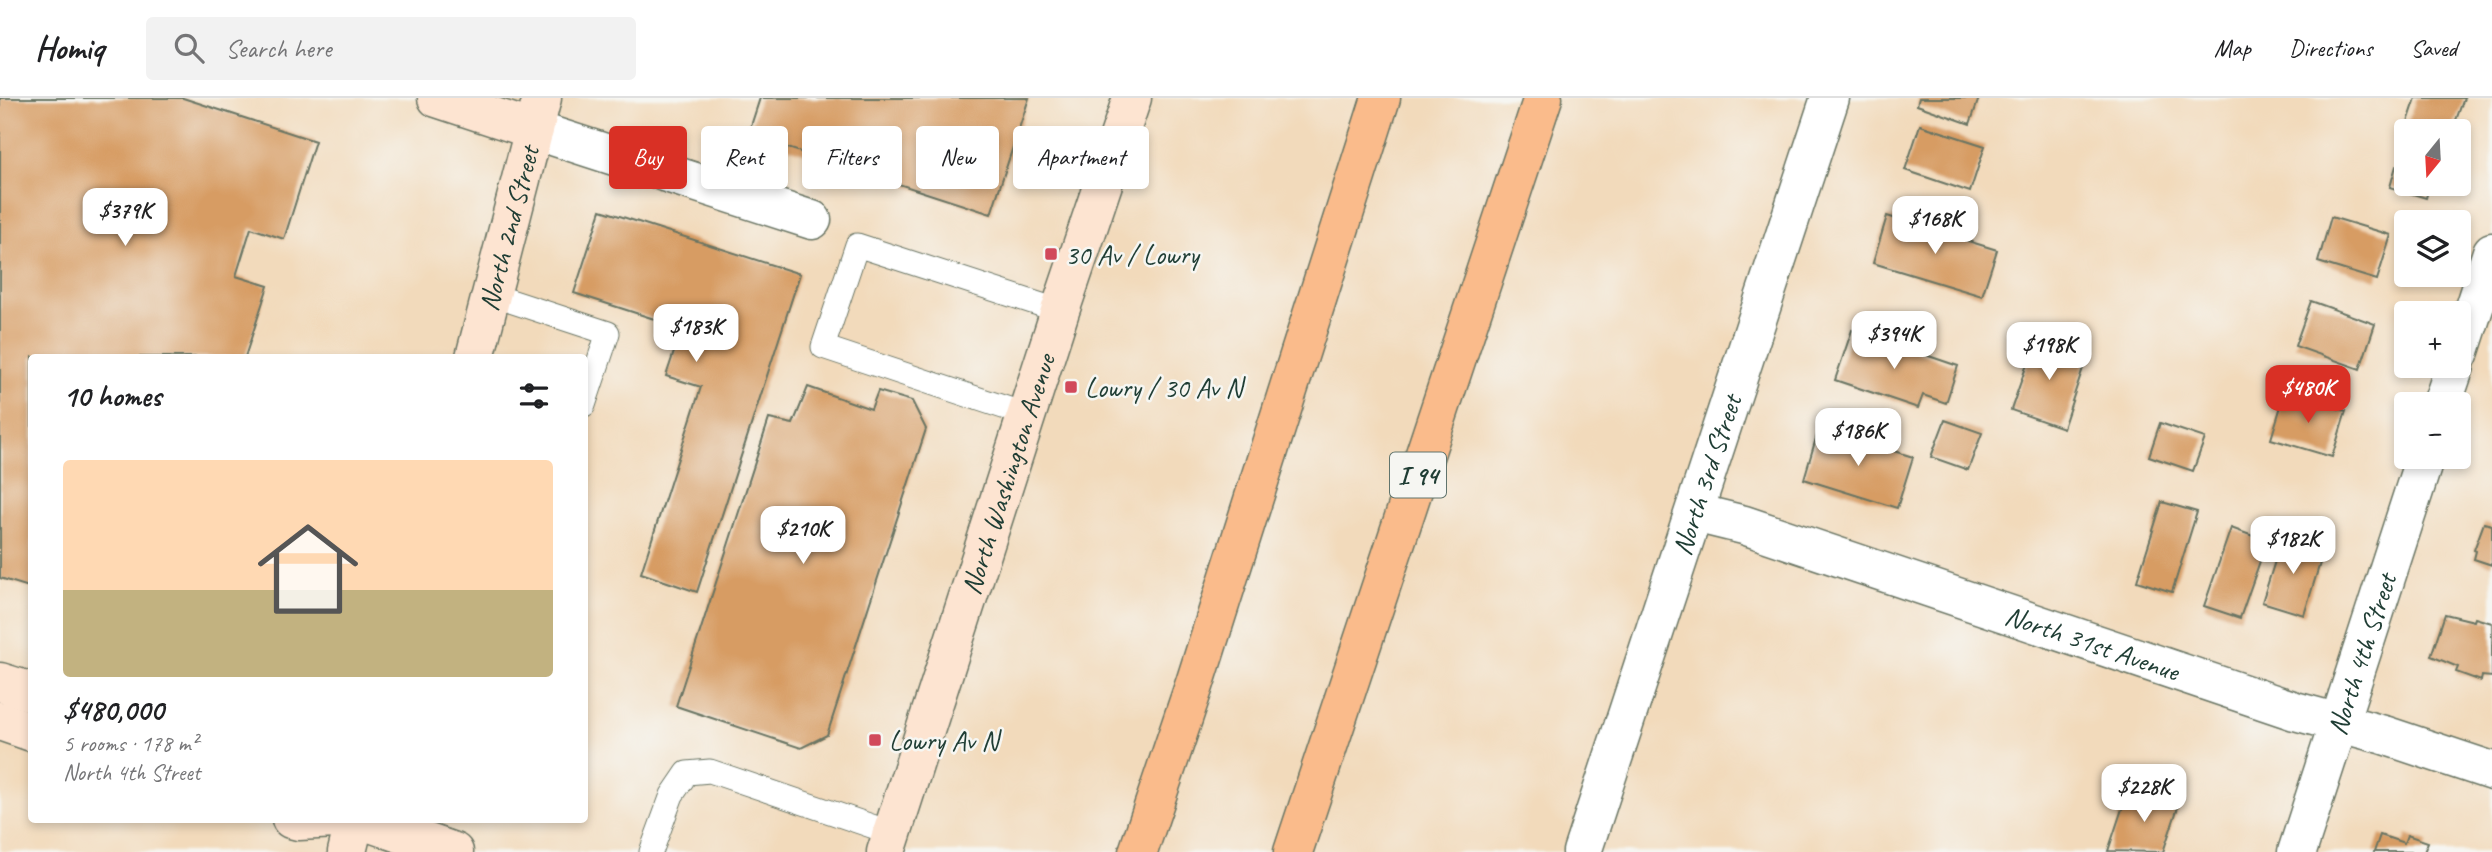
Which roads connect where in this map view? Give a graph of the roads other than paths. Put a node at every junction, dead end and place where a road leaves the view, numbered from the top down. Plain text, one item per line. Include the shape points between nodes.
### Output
1 (437, 98) edge
2 (1132, 98) edge
3 (1381, 98) edge
4 (1543, 98) edge
5 (1830, 98) edge
6 (538, 114) edge
7 (812, 220) dead end
8 (2492, 252) edge
9 (492, 295) junction
10 (1060, 312) junction
11 (2471, 317) edge
12 (476, 354) edge
13 (588, 393) edge
14 (1027, 415) junction
15 (2421, 469) edge
16 (1695, 513) junction
17 (0, 682) edge
18 (28, 691) edge
19 (0, 722) edge
20 (2339, 722) junction
21 (28, 731) edge
22 (2492, 771) edge
23 (356, 823) edge
24 (369, 823) edge
25 (889, 843) edge
26 (347, 852) edge
27 (454, 852) edge
28 (651, 852) edge
29 (1138, 852) edge
30 (1293, 852) edge
31 (1582, 852) edge
32 (2297, 852) edge

1 - 6 street
2 - 10 street, North Washington Avenue
3 - 29 highway
4 - 30 highway, I 94
5 - 16 street, North 3rd Street
6 - 7 street
6 - 9 street, North 2nd Street
8 - 11 street
9 - 12 street, North 2nd Street
9 - 13 lane via 608,333
10 - 14 street, North Washington Avenue
10 - 14 lane via 857,245 823,347
14 - 25 street, North Washington Avenue
15 - 20 street, North 4th Street
16 - 20 street, North 31st Avenue via 1744,525
16 - 31 street, North 3rd Street
17 - 18 street
19 - 21 street
20 - 22 street, North 31st Avenue
20 - 32 street, North 4th Street
23 - 26 street
24 - 27 street
25 - 28 lane via 710,771 687,773 671,795

